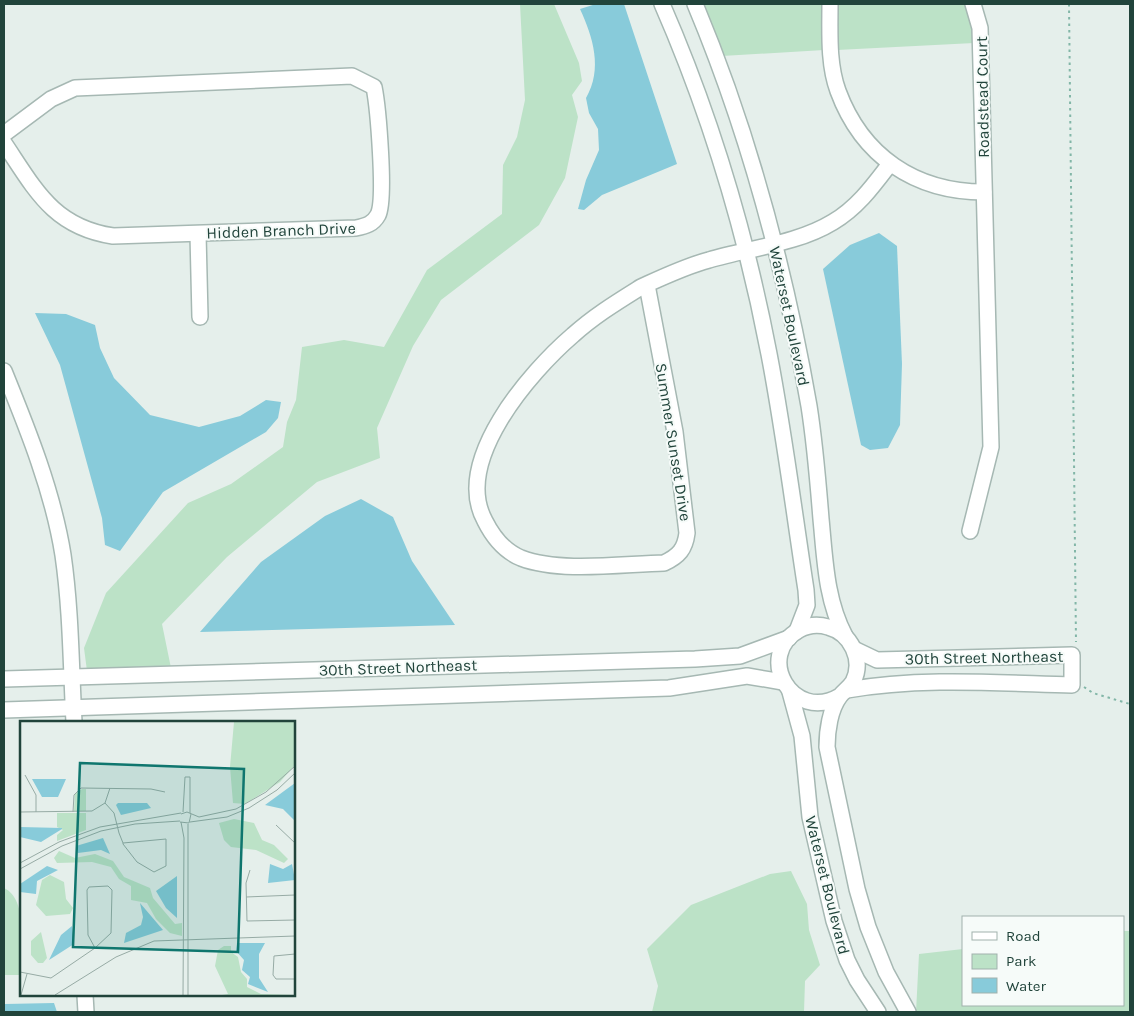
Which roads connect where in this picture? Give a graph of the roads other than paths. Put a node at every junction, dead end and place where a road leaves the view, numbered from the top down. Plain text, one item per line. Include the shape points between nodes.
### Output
1 (662, 4) edge
2 (695, 4) edge
3 (830, 4) edge
4 (973, 4) edge
5 (4, 134) edge
6 (4, 143) edge
7 (889, 165) junction
8 (984, 192) junction
9 (198, 234) junction
10 (774, 243) junction
11 (745, 250) junction
12 (647, 285) junction
13 (200, 317) dead end
14 (4, 371) edge
15 (970, 531) dead end
16 (793, 635) junction
17 (850, 643) junction
18 (73, 677) junction
19 (4, 679) edge
20 (787, 687) junction
21 (844, 693) junction
22 (4, 710) edge
23 (73, 716) edge
24 (85, 996) edge
25 (86, 1012) edge
26 (878, 1012) edge
27 (908, 1012) edge

1 - 11 street, Waterset Boulevard via 716,144
2 - 10 street, Waterset Boulevard via 744,137
3 - 7 street via 831,51 838,90 859,130
4 - 8 street, Roadstead Court via 980,28
5 - 9 street, Hidden Branch Drive via 50,99 75,88 352,76 374,86 382,203 374,221 356,228
6 - 9 street, Hidden Branch Drive via 37,192 72,224 113,236
7 - 8 street via 945,190
7 - 10 street, Summer Sunset Drive via 855,206 833,222
8 - 15 street, Roadstead Court via 991,447
9 - 13 street
10 - 11 street, Summer Sunset Drive
10 - 17 street, Waterset Boulevard via 809,407 832,608
11 - 12 street, Summer Sunset Drive via 707,260
11 - 16 street, Waterset Boulevard via 769,355 806,590 807,605
12 - 12 street, Summer Sunset Drive via 675,432 687,534 685,546 676,558 664,562 567,565 543,564 520,557 504,548 493,536 477,500 478,469 488,443 533,375 572,335 603,310
14 - 18 street via 50,498 63,554
16 - 17 street via 811,626 826,626
16 - 18 street, 30th Street Northeast via 740,656 695,659
16 - 20 street via 780,656 779,669
17 - 21 street via 856,670
17 - 21 street, 30th Street Northeast via 878,660 1072,655 1072,685 928,682 879,684
18 - 19 street, 30th Street Northeast
18 - 23 street
20 - 21 street via 811,702 826,702
20 - 23 street, 30th Street Northeast via 747,676 669,688
20 - 26 street, Waterset Boulevard via 802,736 810,817 834,921 850,967
21 - 27 street, Waterset Boulevard via 827,732 831,769 868,927 886,972
22 - 23 street, 30th Street Northeast
24 - 25 street

